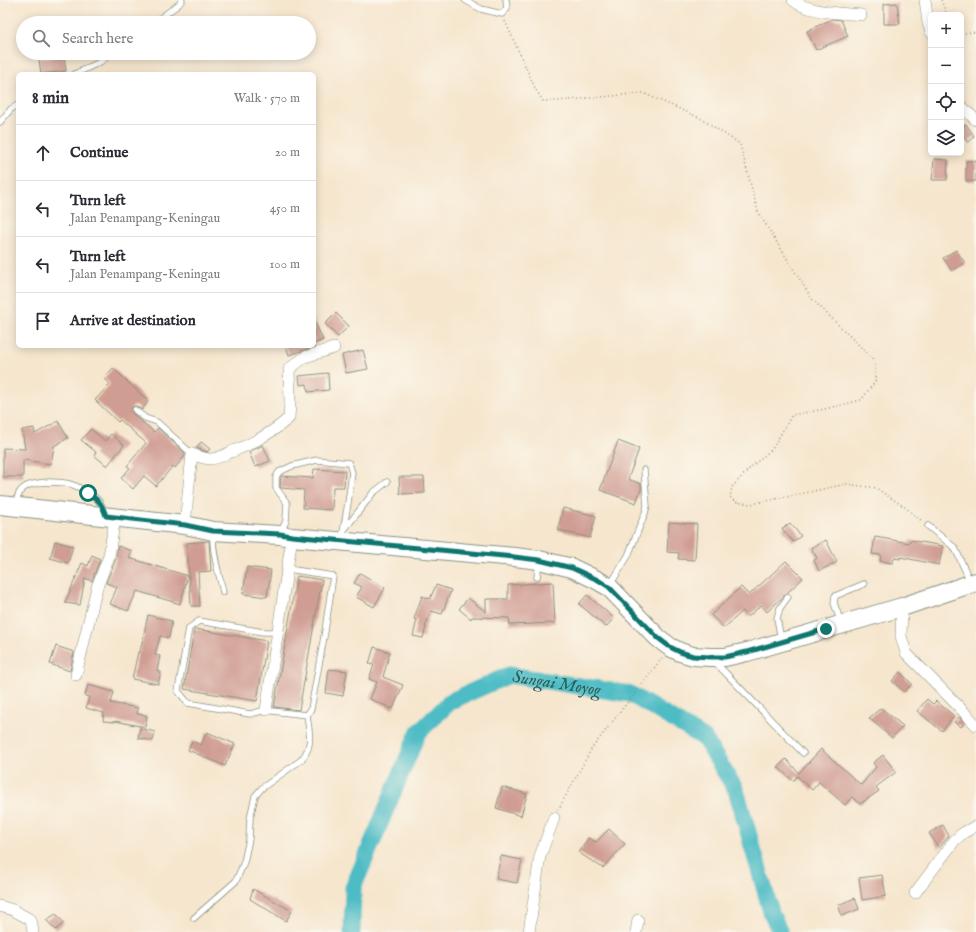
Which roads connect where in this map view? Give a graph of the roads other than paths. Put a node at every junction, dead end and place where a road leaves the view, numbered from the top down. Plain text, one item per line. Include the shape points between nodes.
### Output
1 (182, 0) edge
2 (465, 0) edge
3 (506, 0) edge
4 (793, 0) edge
5 (925, 0) edge
6 (861, 15) dead end
7 (163, 16) edge
8 (928, 23) edge
9 (103, 60) edge
10 (79, 72) edge
11 (16, 106) edge
12 (964, 109) edge
13 (976, 120) edge
14 (0, 122) edge
15 (334, 348) dead end
16 (135, 410) dead end
17 (192, 454) junction
18 (644, 470) dead end
19 (387, 482) dead end
20 (8, 506) edge
21 (111, 517) junction
22 (185, 525) junction
23 (928, 526) road end
24 (213, 531) junction
25 (342, 535) junction
26 (286, 536) junction
27 (288, 569) junction
28 (973, 583) edge
29 (864, 584) dead end
30 (609, 587) junction
31 (223, 592) dead end
32 (788, 597) dead end
33 (902, 607) junction
34 (842, 625) junction
35 (278, 632) junction
36 (781, 642) junction
37 (710, 657) junction
38 (76, 675) dead end
39 (266, 710) junction
40 (307, 716) junction
41 (976, 725) edge
42 (803, 753) dead end
43 (554, 818) road end
44 (976, 826) edge
45 (915, 893) dead end
46 (0, 906) edge
47 (194, 918) dead end
48 (638, 920) dead end
49 (33, 932) edge
50 (529, 932) edge
51 (636, 932) edge

1 - 7 lane
2 - 3 lane via 481,10 502,14 507,8
4 - 6 street via 822,11
5 - 8 street
9 - 10 lane
11 - 14 lane
12 - 13 street
15 - 17 street via 305,357 289,369 289,418 278,427 246,446 217,458 209,459
16 - 17 lane via 145,418 157,422
17 - 22 street
18 - 30 lane via 647,506 645,513 628,556
19 - 25 lane via 373,493
20 - 21 main road
20 - 21 lane via 16,499 20,490 30,484 65,483 97,499
21 - 22 main road
21 - 38 street via 109,556 97,587
22 - 24 main road
23 - 28 lane via 955,548
24 - 26 main road
24 - 31 lane
25 - 26 main road
25 - 26 lane via 352,473 349,463 317,460 292,466 279,472 276,477 276,488 287,503
25 - 30 main road via 490,554 538,569 572,568
26 - 27 street
27 - 35 street
27 - 40 lane via 333,576 311,709
28 - 33 main road
29 - 34 lane via 835,596 834,603
30 - 37 main road via 670,647 693,656
32 - 36 lane via 777,618
33 - 34 main road
33 - 41 street via 901,636 906,653
34 - 36 main road
35 - 39 street
35 - 39 lane via 263,632 199,621 190,628 178,691 188,703 250,714
36 - 37 main road via 725,657
37 - 42 lane
39 - 40 lane
40 - 47 lane via 310,743 305,755 255,796 244,862 236,881
43 - 50 street via 540,856
44 - 45 street via 955,840
46 - 49 street via 31,920
48 - 51 street

